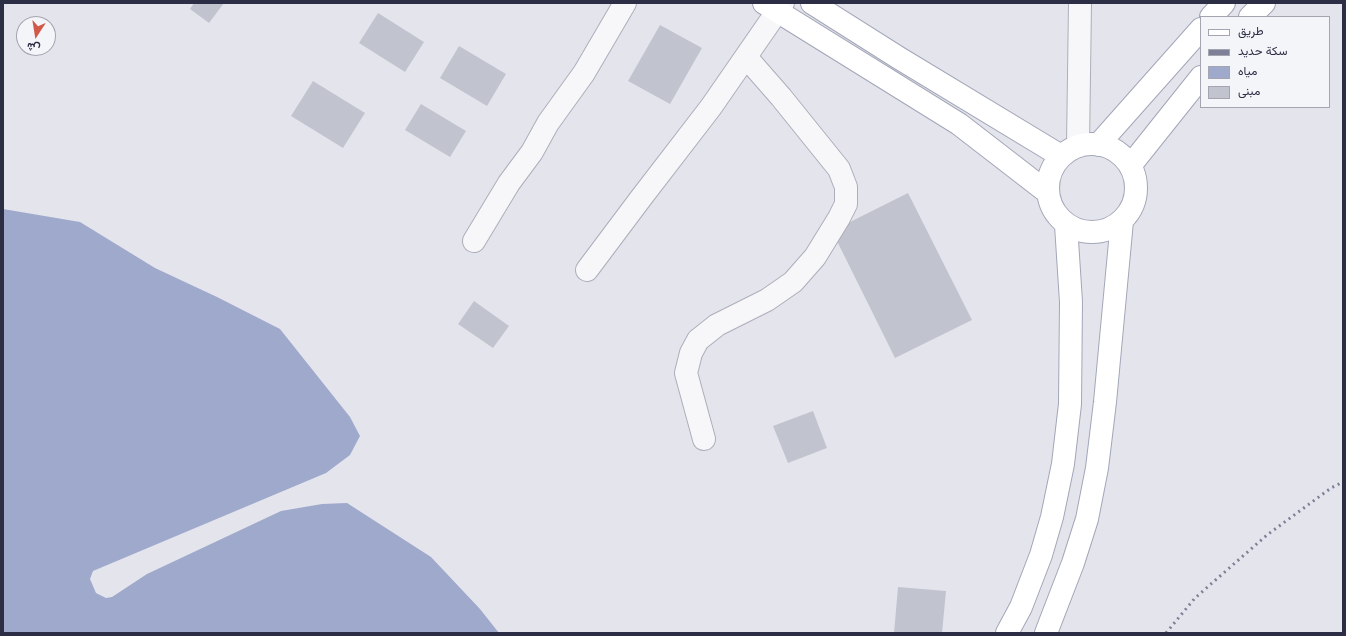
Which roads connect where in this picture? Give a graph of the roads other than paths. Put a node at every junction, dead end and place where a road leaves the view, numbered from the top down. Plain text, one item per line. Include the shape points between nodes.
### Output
1 (625, 3) edge
2 (812, 3) edge
3 (1080, 3) edge
4 (1224, 3) edge
5 (1264, 3) edge
6 (775, 6) edge
7 (1213, 16) edge
8 (1251, 16) edge
9 (1200, 30) edge
10 (746, 57) junction
11 (1200, 78) edge
12 (1079, 149) junction
13 (1130, 166) junction
14 (1047, 192) junction
15 (1122, 221) junction
16 (1066, 225) junction
17 (474, 241) dead end
18 (587, 270) dead end
19 (704, 439) dead end
20 (1007, 633) edge
21 (1046, 633) edge

1 - 17 street via 584,73 548,123
2 - 12 main road via 899,58
3 - 12 street
4 - 7 main road
5 - 8 main road
6 - 10 street
6 - 14 main road via 959,124
9 - 12 main road
10 - 18 street via 712,107
10 - 19 street via 839,169 846,187 846,204 815,257 793,282 767,300 716,325 698,340 691,353 686,373
11 - 13 main road
12 - 13 main road via 1116,152
12 - 14 main road via 1050,172
13 - 15 main road via 1136,185 1133,204
14 - 16 main road via 1053,211
15 - 16 main road via 1105,231 1085,232
15 - 21 main road via 1105,402 1087,519
16 - 20 main road via 1071,302 1070,404 1063,464 1041,555 1021,607

